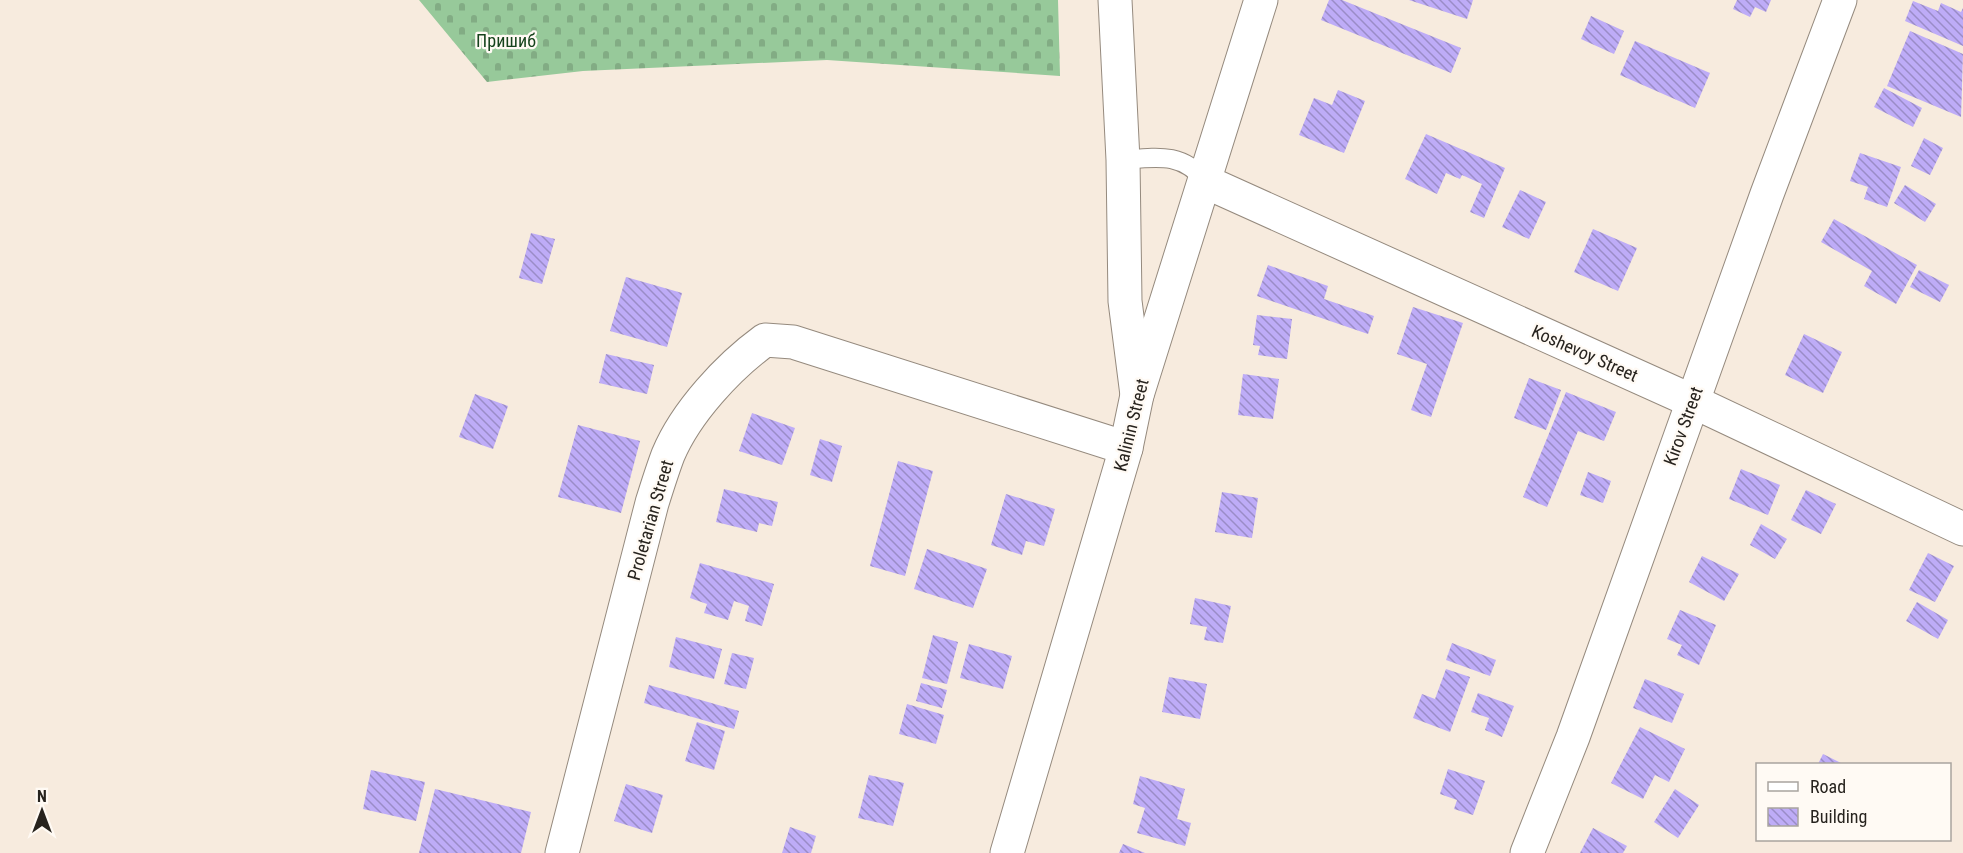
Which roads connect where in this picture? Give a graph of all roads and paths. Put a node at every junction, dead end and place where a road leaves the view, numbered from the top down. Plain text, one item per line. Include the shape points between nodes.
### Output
1 (1115, 0) edge
2 (1261, 0) edge
3 (1840, 0) edge
4 (1123, 160) junction
5 (1206, 182) junction
6 (1137, 395) junction
7 (1692, 401) junction
8 (1126, 448) junction
9 (1963, 529) edge
10 (562, 853) edge
11 (1007, 853) edge
12 (1527, 853) edge

1 - 4 street
2 - 5 street, Kalinin Street
3 - 7 street, Kirov Street
4 - 5 lane via 1161,156 1182,161 1196,169
4 - 6 street via 1125,302
5 - 6 street, Kalinin Street
5 - 7 street, Koshevoy Street
6 - 8 street, Kalinin Street
7 - 9 street, Koshevoy Street
7 - 12 street, Kirov Street via 1574,737
8 - 10 street, Proletarian Street via 793,342 765,340 742,357 700,402 669,453 652,503
8 - 11 street, Kalinin Street

